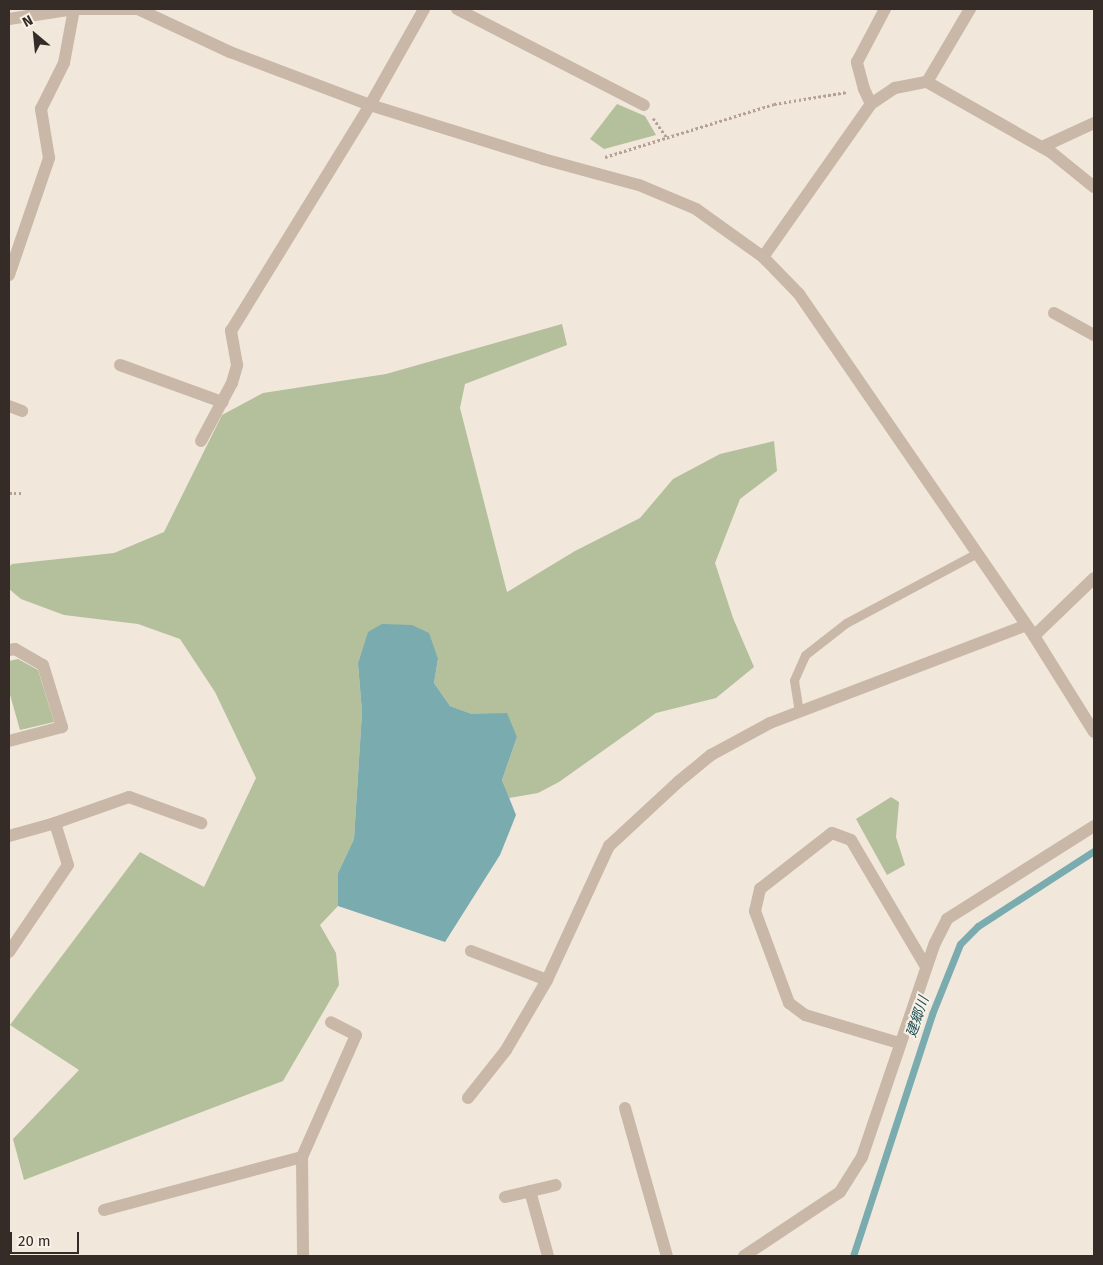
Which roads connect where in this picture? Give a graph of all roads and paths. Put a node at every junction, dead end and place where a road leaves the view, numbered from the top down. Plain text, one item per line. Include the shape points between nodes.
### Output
1 (74, 9) edge
2 (138, 9) edge
3 (424, 9) edge
4 (457, 9) edge
5 (884, 9) edge
6 (970, 9) edge
7 (9, 19) edge
8 (927, 82) junction
9 (864, 89) junction
10 (871, 104) junction
11 (370, 105) junction
12 (644, 105) joint
13 (1094, 123) edge
14 (667, 138) junction
15 (1042, 147) junction
16 (601, 158) dead end
17 (1094, 187) edge
18 (763, 256) junction
19 (9, 275) edge
20 (1054, 313) dead end
21 (1094, 334) edge
22 (120, 365) dead end
23 (222, 402) junction
24 (9, 406) edge
25 (22, 411) dead end
26 (200, 441) dead end
27 (9, 493) edge
28 (21, 493) dead end
29 (977, 553) junction
30 (1094, 578) edge
31 (1026, 625) junction
32 (1034, 636) junction
33 (9, 650) edge
34 (799, 712) junction
35 (1094, 732) edge
36 (9, 741) edge
37 (55, 823) junction
38 (201, 823) dead end
39 (1094, 826) edge
40 (9, 836) edge
41 (471, 951) dead end
42 (9, 952) edge
43 (926, 968) junction
44 (547, 980) junction
45 (331, 1022) dead end
46 (899, 1043) junction
47 (468, 1098) dead end
48 (625, 1108) dead end
49 (302, 1157) junction
50 (556, 1185) dead end
51 (530, 1191) junction
52 (504, 1197) dead end
53 (104, 1210) dead end
54 (303, 1256) edge
55 (548, 1256) edge
56 (668, 1256) edge
57 (744, 1256) edge

1 - 2 street
1 - 7 street
1 - 19 street via 64,63 41,109 49,158
2 - 11 street via 230,52
3 - 11 street
4 - 12 street
5 - 9 street via 857,62
6 - 8 street
8 - 10 street via 895,88
8 - 15 street
9 - 10 street
9 - 14 path via 774,104
10 - 18 street
11 - 18 street via 638,185 696,208
11 - 23 street via 231,331 237,365
12 - 14 path
13 - 15 street
14 - 16 path
15 - 17 street
18 - 29 street via 800,294
20 - 21 street
22 - 23 street
23 - 26 street
24 - 25 street
27 - 28 path
29 - 31 street
29 - 34 lane via 846,623 805,655 794,680
30 - 32 street
31 - 32 street
31 - 34 street
32 - 35 street
33 - 36 street via 15,649 43,665 62,727
34 - 44 street via 770,723 710,755 609,846
37 - 38 street via 129,797
37 - 40 street
37 - 42 street via 68,865
39 - 43 street via 947,919
41 - 44 street
43 - 46 street
43 - 46 street via 851,840 832,833 760,889 755,911 789,1003 805,1015
44 - 47 street via 506,1050
45 - 49 street via 356,1035
46 - 57 street via 862,1157 840,1192
48 - 56 street
49 - 53 street
49 - 54 street
50 - 51 street
51 - 52 street
51 - 55 street

